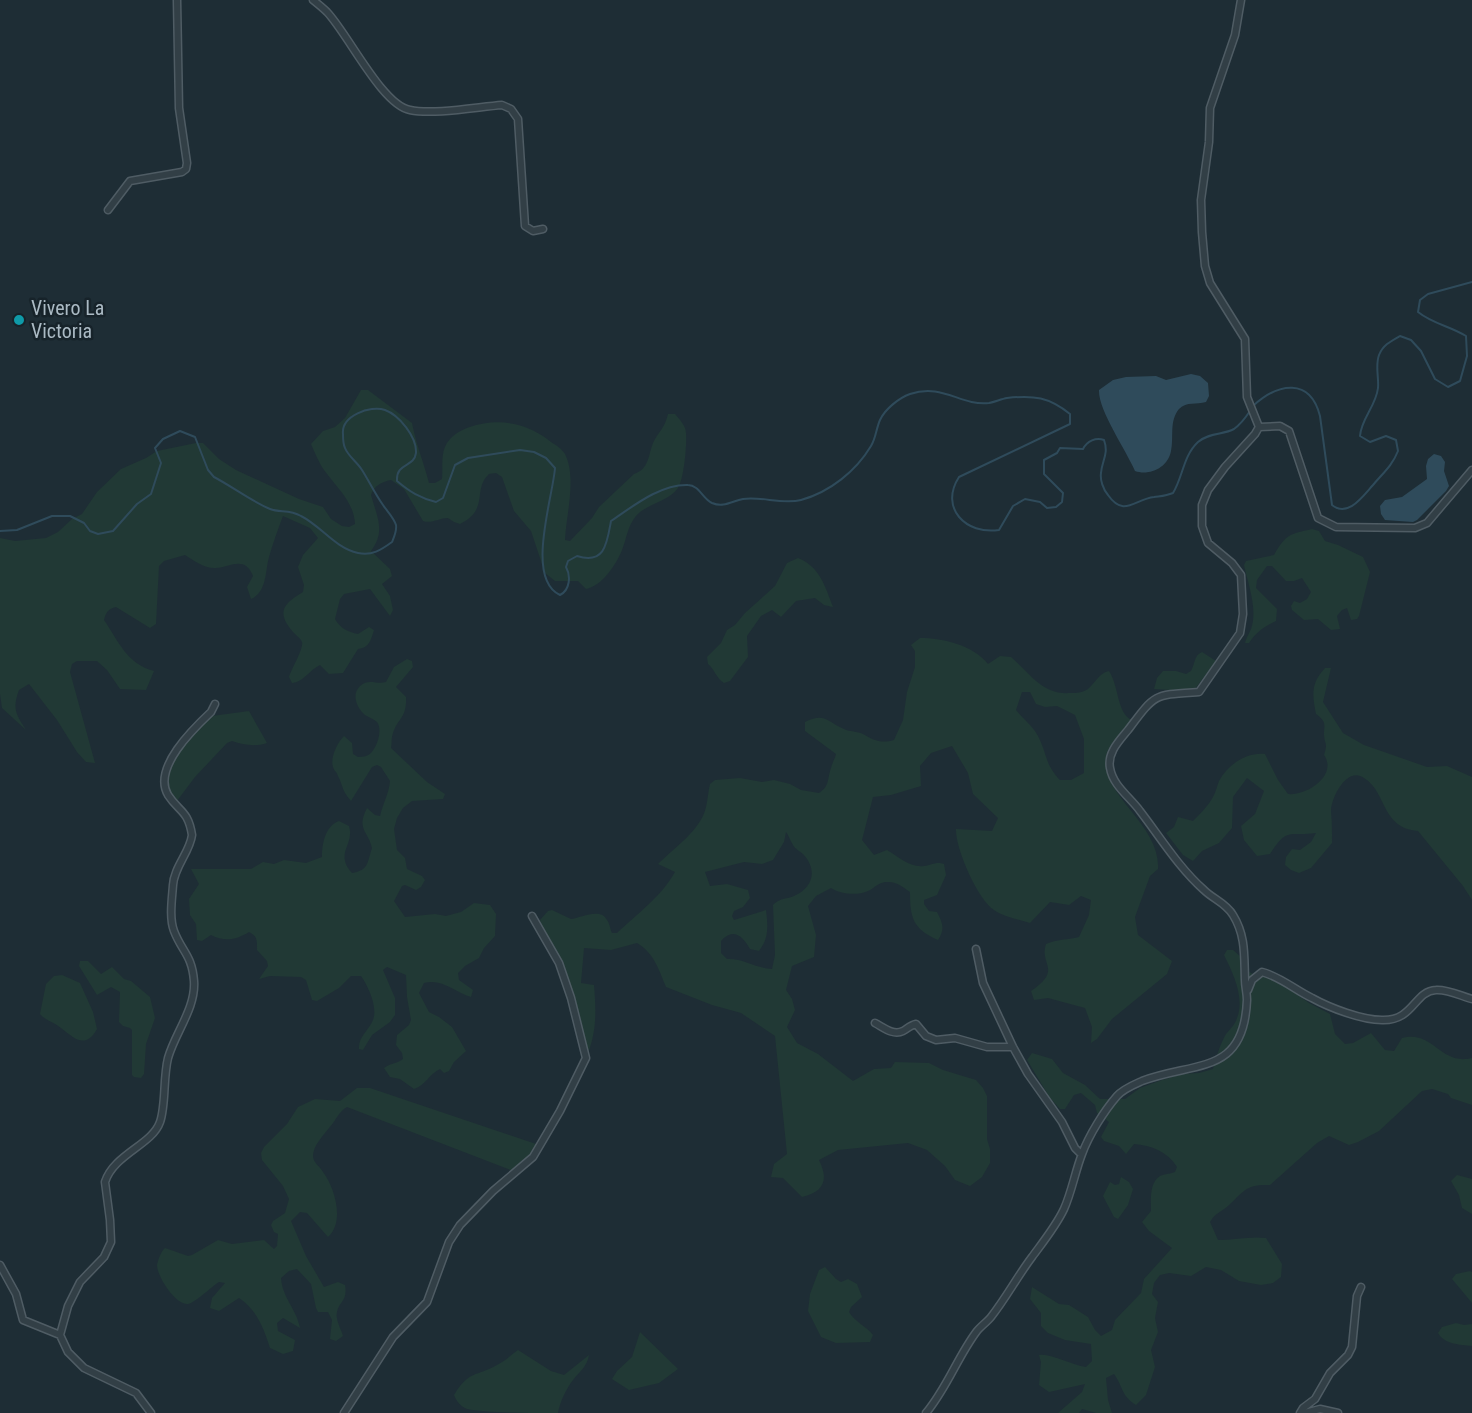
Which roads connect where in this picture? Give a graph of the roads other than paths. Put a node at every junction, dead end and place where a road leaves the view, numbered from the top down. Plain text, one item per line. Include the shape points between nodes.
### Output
1 (177, 0) edge
2 (313, 0) edge
3 (1241, 0) edge
4 (108, 210) dead end
5 (543, 229) dead end
6 (1259, 427) junction
7 (1472, 470) edge
8 (215, 704) dead end
9 (532, 916) dead end
10 (976, 949) dead end
11 (1247, 993) junction
12 (1472, 999) edge
13 (875, 1023) dead end
14 (1013, 1047) junction
15 (1081, 1154) junction
16 (0, 1265) edge
17 (1361, 1287) dead end
18 (60, 1335) junction
19 (151, 1413) edge
20 (344, 1413) edge
21 (926, 1413) edge
22 (1300, 1413) edge
23 (1305, 1413) edge
24 (1338, 1413) edge

1 - 4 street via 179,108 186,169 130,181
2 - 5 street via 328,13 385,93 402,107 444,110 502,105 511,109 518,119 525,226 533,231
3 - 6 street via 1235,35 1210,108 1202,232 1210,283 1245,339 1249,404
6 - 7 street via 1280,426 1289,431 1318,518 1336,527 1421,527
6 - 11 street via 1212,484 1202,505 1202,526 1208,543 1241,575 1244,614 1240,633 1199,692 1163,694 1149,702 1113,749 1109,766 1123,792 1196,882 1233,914 1245,945
8 - 18 street via 172,755 166,779 166,792 185,813 192,835 174,879 172,918 173,930 191,962 193,997 167,1061 160,1122 107,1176 111,1242 104,1257 80,1282
9 - 20 street via 559,963 586,1058 533,1157 492,1191 460,1225 427,1302 393,1337
10 - 14 street via 983,983
11 - 12 street via 1252,980 1262,972 1274,975 1312,999 1382,1020 1404,1016 1429,991 1440,989
11 - 15 street via 1238,1041 1223,1058 1206,1066 1153,1077 1123,1090
13 - 14 street via 897,1032 916,1024 926,1036 936,1040 955,1038 987,1047
14 - 15 street
15 - 21 street via 1063,1211 1017,1282 978,1330
16 - 18 street via 16,1294 23,1320
17 - 22 street via 1352,1347 1329,1373 1315,1399
18 - 19 street via 73,1358 136,1393
23 - 24 street via 1320,1409

